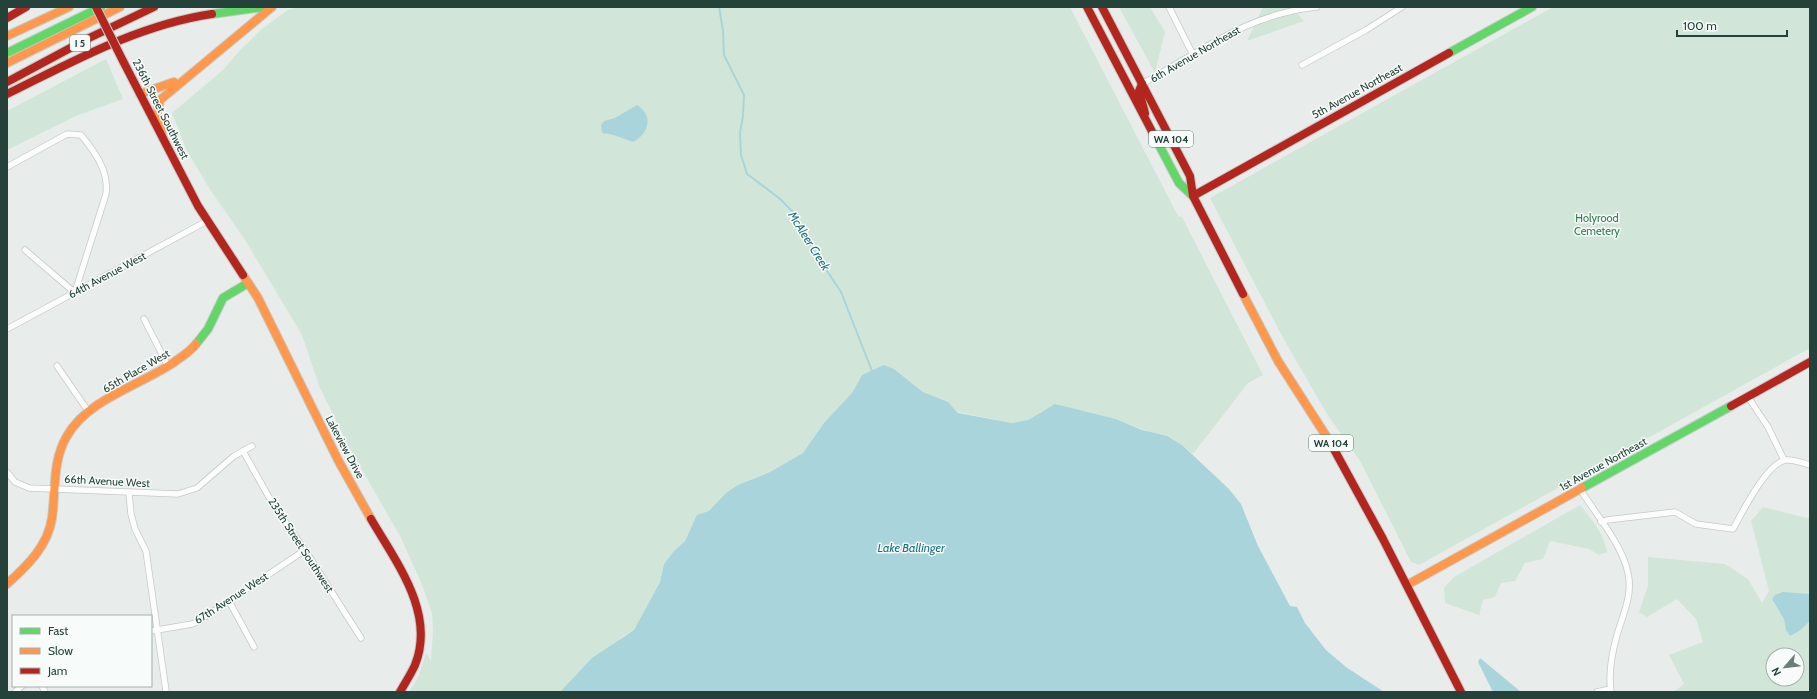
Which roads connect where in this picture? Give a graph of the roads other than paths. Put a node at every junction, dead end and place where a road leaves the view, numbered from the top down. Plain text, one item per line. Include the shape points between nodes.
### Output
1 (26, 7) edge
2 (69, 7) edge
3 (96, 7) edge
4 (101, 7) edge
5 (120, 7) edge
6 (154, 7) edge
7 (264, 7) edge
8 (272, 7) edge
9 (1087, 7) edge
10 (1102, 7) edge
11 (1169, 7) edge
12 (1317, 7) edge
13 (1402, 7) edge
14 (1532, 7) edge
15 (7, 18) edge
16 (7, 36) edge
17 (7, 53) edge
18 (1193, 55) junction
19 (7, 63) edge
20 (1302, 65) dead end
21 (1122, 74) junction
22 (182, 79) junction
23 (7, 82) edge
24 (1142, 84) junction
25 (7, 94) edge
26 (140, 94) junction
27 (1146, 121) junction
28 (163, 138) junction
29 (7, 167) edge
30 (1193, 196) junction
31 (207, 221) junction
32 (25, 250) dead end
33 (248, 283) junction
34 (74, 292) junction
35 (144, 319) dead end
36 (7, 329) edge
37 (1810, 362) edge
38 (57, 366) dead end
39 (168, 366) junction
40 (1748, 397) junction
41 (88, 411) junction
42 (252, 446) dead end
43 (243, 451) junction
44 (1784, 460) junction
45 (1810, 465) edge
46 (7, 472) edge
47 (55, 489) junction
48 (1580, 489) junction
49 (129, 493) junction
50 (1601, 522) junction
51 (305, 550) junction
52 (7, 584) edge
53 (1407, 585) junction
54 (229, 601) junction
55 (154, 631) edge
56 (361, 638) dead end
57 (254, 648) dead end
58 (1611, 690) edge
59 (166, 691) edge
60 (400, 692) edge
61 (1461, 692) edge
62 (1597, 692) edge

1 - 15 main road
2 - 16 main road
3 - 26 main road, 236th Street Southwest, bridge
4 - 17 main road
5 - 19 main road
6 - 23 main road, I 5
7 - 25 main road via 183,19 146,30
8 - 22 main road via 208,61
9 - 21 main road, WA 104
10 - 24 main road, WA 104
11 - 18 street
12 - 18 street, 6th Avenue Northeast via 1294,9 1266,17 1235,29
13 - 20 street
14 - 30 main road, 5th Avenue Northeast
18 - 24 street, 6th Avenue Northeast
21 - 24 main road via 1136,84
21 - 27 main road, WA 104
22 - 26 main road
22 - 28 main road via 158,104 157,117
24 - 27 main road via 1139,91
24 - 30 main road, WA 104 via 1190,176
26 - 28 main road, 236th Street Southwest
27 - 30 main road, WA 104 via 1179,183
28 - 31 main road, 236th Street Southwest
29 - 34 street via 67,134 81,135 92,149 107,182 97,224
30 - 53 main road, WA 104 via 1278,362 1335,449
31 - 33 main road, Lakeview Drive
31 - 34 street, 64th Avenue West
32 - 34 street
33 - 39 main road, 65th Place West via 223,298 208,329 192,350
33 - 60 main road, Lakeview Drive via 258,298 338,460 412,591 419,617 420,639 415,664
34 - 36 street, 64th Avenue West
35 - 39 street
37 - 40 main road, 1st Avenue Northeast
38 - 41 street
39 - 41 main road, 65th Place West
40 - 44 street via 1768,427
40 - 48 main road, 1st Avenue Northeast
41 - 47 main road, 65th Place West via 67,435 57,458
42 - 43 street, 66th Avenue West
43 - 49 street, 66th Avenue West via 226,462 207,482 192,491 178,494
43 - 51 street, 235th Street Southwest via 274,506
44 - 45 street
44 - 50 street via 1771,468 1733,528 1696,524 1675,512
46 - 47 street via 15,482 29,488
47 - 49 street, 66th Avenue West
47 - 52 main road, 66th Avenue West via 52,520 43,544 30,564
48 - 50 street
48 - 53 main road, 1st Avenue Northeast
49 - 55 street via 135,529 146,551
50 - 58 street via 1623,557 1630,584 1611,663
51 - 54 street, 67th Avenue West
51 - 56 street, 235th Street Southwest
53 - 61 main road, WA 104
54 - 55 street, 67th Avenue West via 192,624
54 - 57 street
55 - 59 street
58 - 62 street

